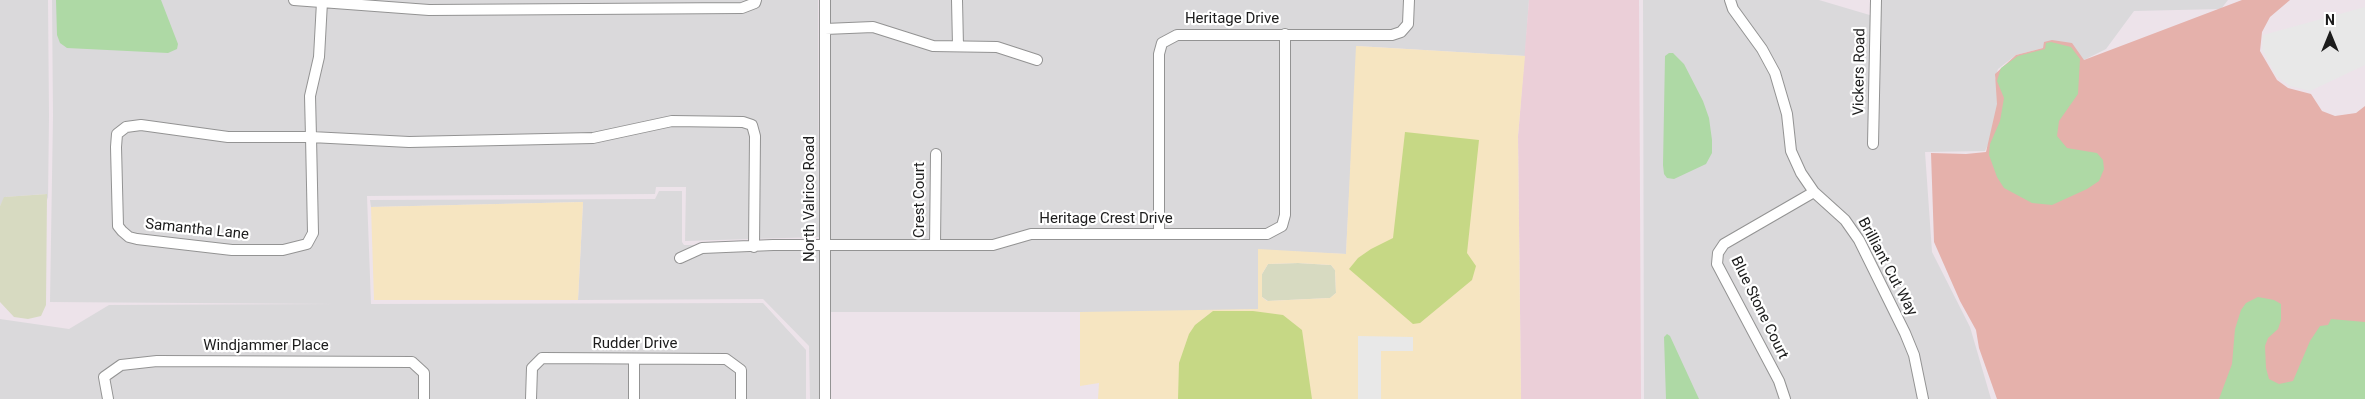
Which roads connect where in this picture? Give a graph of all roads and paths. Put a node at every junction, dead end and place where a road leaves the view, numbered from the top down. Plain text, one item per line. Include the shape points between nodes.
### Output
1 (294, 0) edge
2 (756, 0) edge
3 (825, 0) edge
4 (957, 0) edge
5 (1409, 0) edge
6 (1730, 0) edge
7 (1876, 0) edge
8 (322, 2) junction
9 (825, 29) junction
10 (1285, 34) junction
11 (958, 46) junction
12 (1037, 60) dead end
13 (311, 137) junction
14 (1874, 144) dead end
15 (936, 154) dead end
16 (1814, 192) junction
17 (1159, 234) junction
18 (824, 244) junction
19 (935, 245) junction
20 (754, 247) junction
21 (680, 258) dead end
22 (634, 359) junction
23 (108, 399) edge
24 (424, 399) edge
25 (531, 399) edge
26 (634, 399) edge
27 (741, 399) edge
28 (825, 399) edge
29 (1785, 399) edge
30 (1923, 399) edge

1 - 8 street
2 - 8 street via 742,8 429,10
3 - 9 street, North Valrico Road
4 - 11 street
5 - 10 street, Heritage Drive via 1408,24 1401,32
6 - 16 street, Brilliant Cut Way via 1775,73 1787,114 1791,152
7 - 14 street, Vickers Road
8 - 13 street, Samantha Lane via 318,57 310,96
9 - 11 street via 874,27 933,46
9 - 18 street, North Valrico Road
10 - 17 street, Heritage Drive via 1177,34 1162,43 1159,54
10 - 17 street, Heritage Crest Drive via 1285,215 1282,226 1266,234
11 - 12 street via 997,47
13 - 13 street, Samantha Lane via 228,137 141,125 126,127 117,134 118,226 129,237 206,248 259,251 302,247 313,233
13 - 20 street, Samantha Lane via 409,142 593,138 672,121 752,124 755,136
15 - 19 street, Crest Court
16 - 29 street, Blue Stone Court via 1724,244 1718,253 1717,264 1779,381
16 - 30 street, Brilliant Cut Way via 1845,220 1859,240 1905,332 1914,355
17 - 19 street, Heritage Crest Drive via 1031,234 993,245
18 - 19 street, Heritage Crest Drive
18 - 20 street, Heritage Crest Drive
18 - 28 street, North Valrico Road
20 - 21 street, Heritage Crest Drive via 702,248
22 - 25 street, Rudder Drive via 542,358 532,368
22 - 26 street
22 - 27 street, Rudder Drive via 726,358 741,370
23 - 24 street, Windjammer Place via 104,377 121,365 157,361 412,362 424,373

